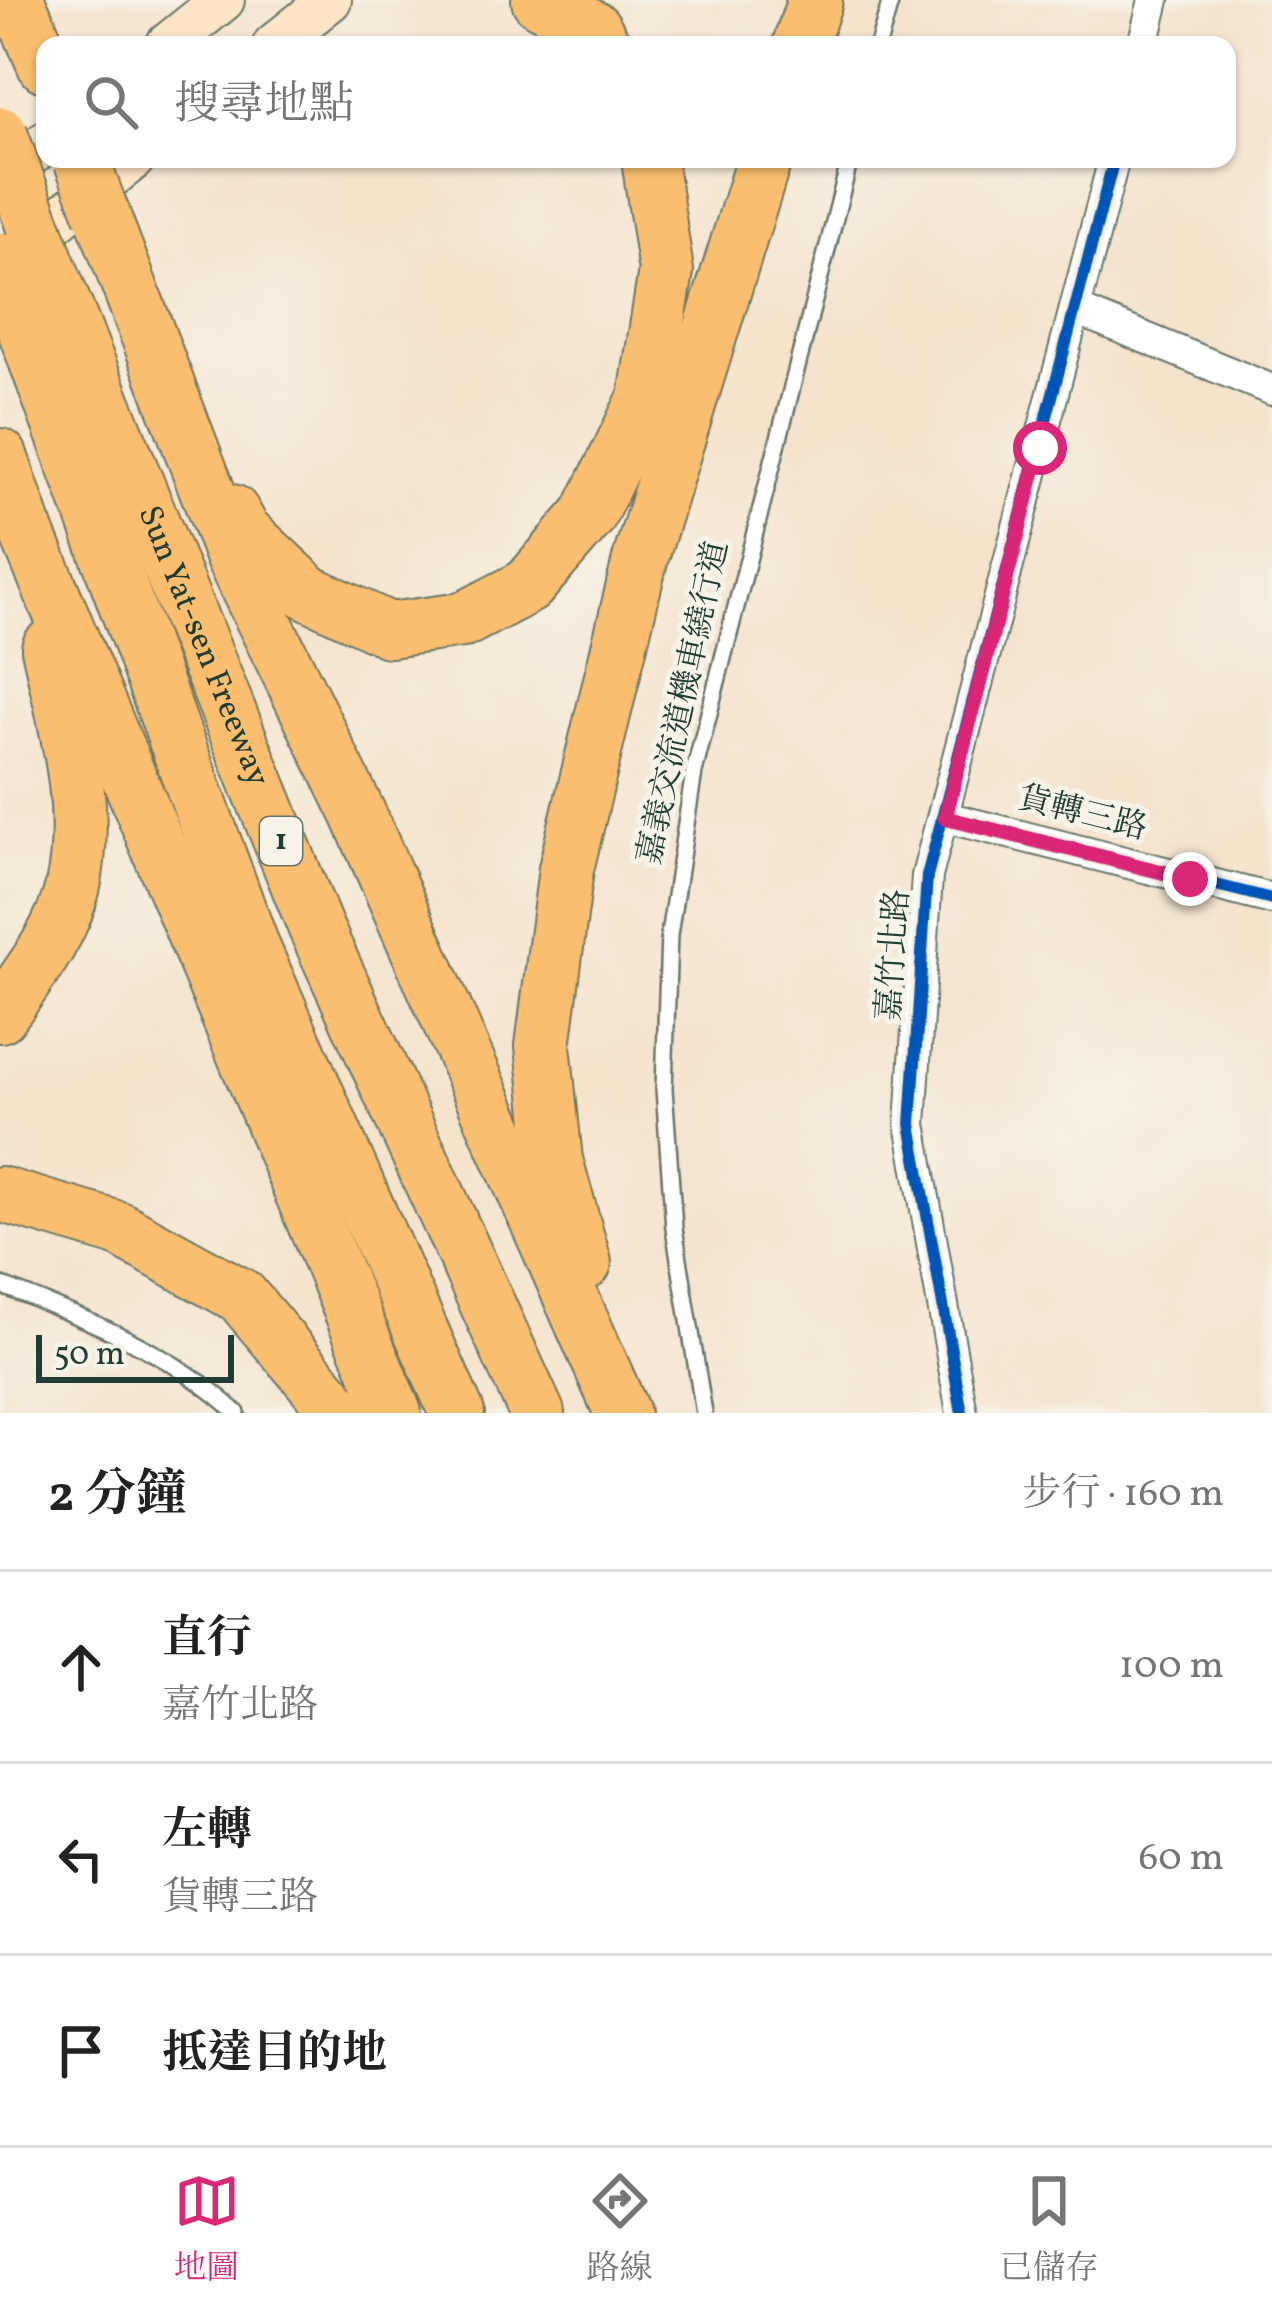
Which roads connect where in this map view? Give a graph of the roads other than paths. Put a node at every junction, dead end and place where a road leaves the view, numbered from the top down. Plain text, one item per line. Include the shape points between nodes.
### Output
1 (17, 0) edge
2 (223, 0) edge
3 (330, 0) edge
4 (539, 0) edge
5 (815, 0) edge
6 (890, 0) edge
7 (1154, 0) edge
8 (177, 36) edge
9 (285, 36) edge
10 (598, 36) edge
11 (803, 36) edge
12 (880, 36) edge
13 (1145, 36) edge
14 (36, 44) edge
15 (0, 134) edge
16 (36, 149) edge
17 (84, 168) edge
18 (123, 168) edge
19 (650, 168) edge
20 (761, 168) edge
21 (848, 168) edge
22 (1112, 168) edge
23 (0, 178) edge
24 (14, 269) edge
25 (1075, 309) junction
26 (1272, 390) edge
27 (180, 425) junction
28 (0, 457) edge
29 (23, 523) junction
30 (945, 818) junction
31 (1272, 899) edge
32 (0, 1015) edge
33 (0, 1194) edge
34 (0, 1285) edge
35 (237, 1413) edge
36 (340, 1413) edge
37 (394, 1413) edge
38 (458, 1413) edge
39 (537, 1413) edge
40 (622, 1413) edge
41 (634, 1413) edge
42 (704, 1413) edge
43 (962, 1413) edge

1 - 14 highway
2 - 8 main road
3 - 9 main road
4 - 10 highway
5 - 11 highway
6 - 12 lane
7 - 13 street
15 - 24 highway, Sun Yat-sen Freeway / 1, bridge
16 - 23 main road
17 - 27 highway, bridge
18 - 24 main road
19 - 27 highway via 666,271 646,397 589,515 528,586 463,620 389,630 308,592 243,531
20 - 41 highway via 640,560 566,869 543,1046 556,1160
21 - 42 lane, 嘉義交流道機車繞行道 via 694,772 669,935 664,1089 674,1228
22 - 25 street, 嘉竹北路
24 - 38 highway, Sun Yat-sen Freeway / 1 via 253,949
24 - 39 highway, Sun Yat-sen Freeway / 1
25 - 26 street
25 - 30 street, 嘉竹北路
27 - 40 highway
28 - 29 highway
29 - 32 highway via 81,815 72,890 40,959
29 - 37 highway
30 - 31 street, 貨轉三路
30 - 43 street, 嘉竹北路 via 928,876 911,1124
33 - 36 highway via 119,1228 241,1296
34 - 35 lane via 107,1329

